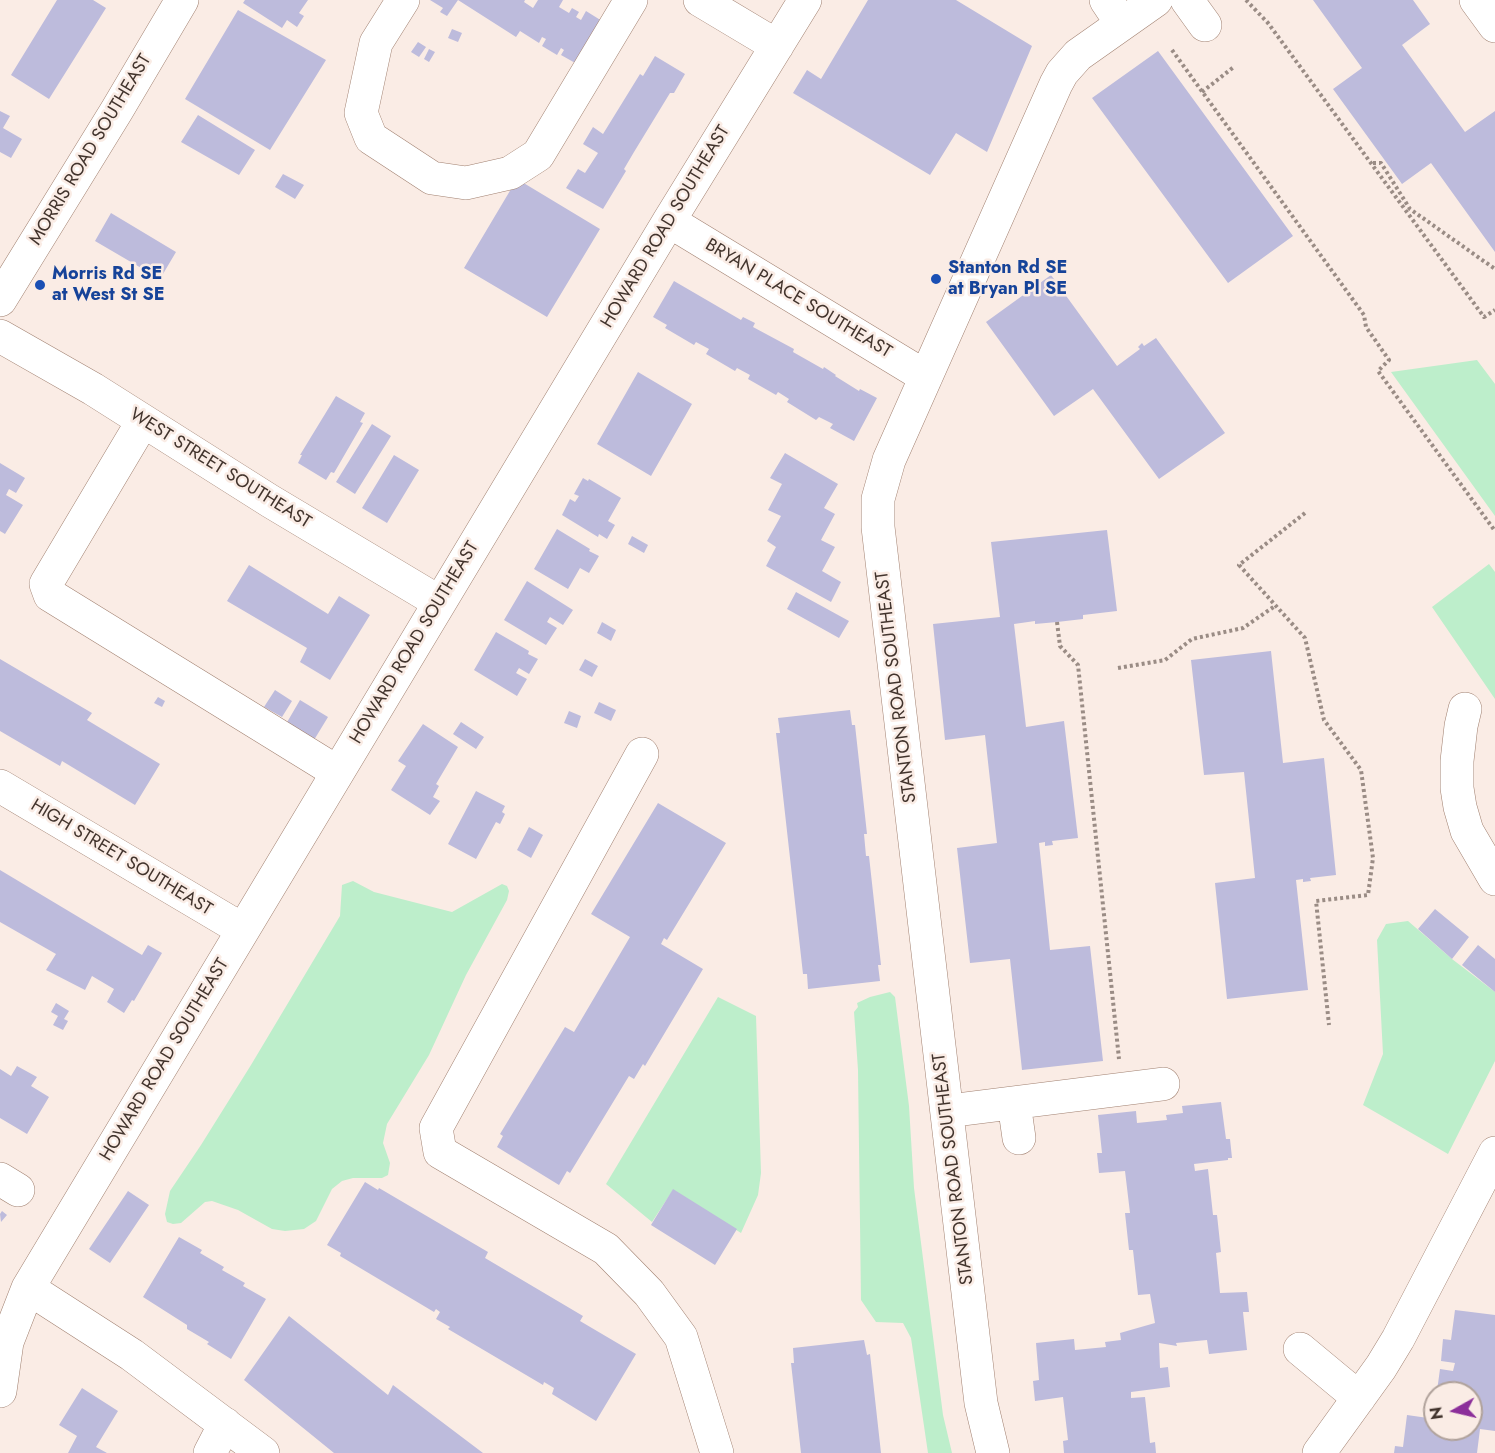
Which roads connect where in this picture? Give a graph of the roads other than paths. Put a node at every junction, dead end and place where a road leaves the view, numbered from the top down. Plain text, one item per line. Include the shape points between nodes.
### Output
1 (182, 0) edge
2 (403, 0) edge
3 (631, 0) edge
4 (700, 0) edge
5 (806, 0) edge
6 (1156, 0) edge
7 (1476, 0) edge
8 (1114, 12) edge
9 (1495, 26) edge
10 (777, 46) junction
11 (669, 221) junction
12 (0, 300) edge
13 (0, 336) edge
14 (926, 377) junction
15 (143, 421) junction
16 (439, 602) junction
17 (1465, 709) dead end
18 (642, 754) dead end
19 (337, 772) junction
20 (0, 786) edge
21 (1495, 879) edge
22 (243, 930) junction
23 (1163, 1084) dead end
24 (1014, 1103) junction
25 (948, 1110) junction
26 (1019, 1138) dead end
27 (1495, 1153) edge
28 (28, 1288) junction
29 (1300, 1349) dead end
30 (0, 1391) edge
31 (1359, 1398) junction
32 (225, 1424) junction
33 (210, 1453) edge
34 (263, 1453) edge
35 (717, 1453) edge
36 (993, 1453) edge
37 (1319, 1453) edge

1 - 12 street, MORRIS ROAD SOUTHEAST
2 - 3 street via 376,43 361,113 371,138 432,178 466,183 510,173 538,155
4 - 10 street
5 - 10 street, HOWARD ROAD SOUTHEAST
6 - 8 street, STANTON ROAD SOUTHEAST
7 - 9 street
8 - 14 street, STANTON ROAD SOUTHEAST via 1056,84
10 - 11 street, HOWARD ROAD SOUTHEAST
11 - 14 street, BRYAN PLACE SOUTHEAST
11 - 16 street, HOWARD ROAD SOUTHEAST
13 - 15 street, WEST STREET SOUTHEAST
14 - 25 street, STANTON ROAD SOUTHEAST via 882,478 878,527
15 - 16 street, WEST STREET SOUTHEAST
15 - 19 street via 46,584 50,595
16 - 19 street, HOWARD ROAD SOUTHEAST
17 - 21 street via 1457,761 1460,807 1467,831
18 - 35 street via 436,1128 440,1152 606,1249 649,1293 681,1337
19 - 22 street, HOWARD ROAD SOUTHEAST
20 - 22 street, HIGH STREET SOUTHEAST
22 - 28 street, HOWARD ROAD SOUTHEAST
23 - 24 street
24 - 25 street
24 - 26 street
25 - 36 street, STANTON ROAD SOUTHEAST via 981,1403
27 - 31 street via 1407,1324
28 - 30 street, HOWARD ROAD SOUTHEAST via 7,1342
28 - 32 street via 132,1355
29 - 31 street
31 - 37 street
32 - 33 street
32 - 34 street

